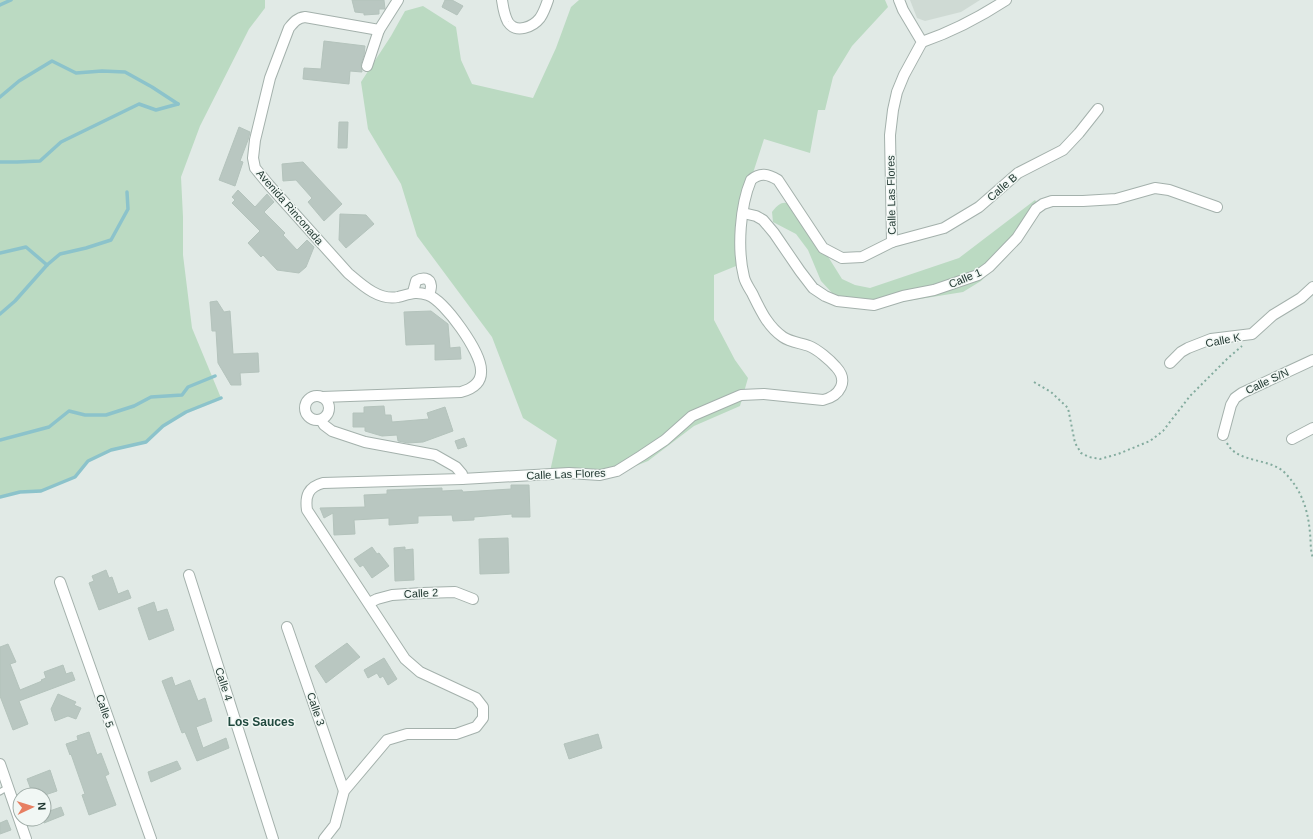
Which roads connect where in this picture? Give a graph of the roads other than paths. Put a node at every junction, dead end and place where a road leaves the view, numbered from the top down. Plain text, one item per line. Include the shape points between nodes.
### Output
1 (398, 0) edge
2 (502, 0) edge
3 (548, 0) edge
4 (899, 0) edge
5 (1006, 0) edge
6 (379, 30) junction
7 (922, 42) junction
8 (367, 66) dead end
9 (1098, 109) dead end
10 (1217, 207) dead end
11 (743, 213) junction
12 (892, 242) junction
13 (1313, 287) edge
14 (413, 292) junction
15 (429, 295) junction
16 (1313, 360) edge
17 (1170, 363) dead end
18 (322, 397) junction
19 (335, 398) junction
20 (325, 414) junction
21 (1313, 428) edge
22 (1223, 435) road end
23 (1292, 439) dead end
24 (462, 479) junction
25 (189, 575) dead end
26 (60, 582) dead end
27 (473, 599) dead end
28 (369, 603) junction
29 (287, 627) dead end
30 (0, 764) edge
31 (4, 790) edge
32 (344, 791) junction
33 (26, 839) edge
34 (151, 839) edge
35 (273, 839) edge
36 (324, 839) edge

1 - 6 street
2 - 3 street via 508,23 523,29 539,19
4 - 7 street
5 - 7 street via 942,35
6 - 8 street
6 - 14 street, Avenida Rinconada via 305,17 294,21 270,78 253,158 255,168 269,185 359,283 385,297 397,297
7 - 12 street, Calle Las Flores via 904,75 893,110 890,135
9 - 12 street, Calle B via 1063,150 1018,173 979,207 944,228
10 - 11 street, Calle 1 via 1169,190 1155,188 1116,199 1052,201 1036,209 1017,238 989,267 978,274 934,290 874,305 837,301 813,288 763,220
11 - 12 street, Calle Las Flores via 751,180 759,175 770,175 778,180 823,248 833,254 842,258 862,257
11 - 24 street, Calle Las Flores via 740,246 744,278 759,309 771,327 784,338 811,347 837,368 841,382 838,393 823,400 764,394 741,395 692,416 665,440 617,471 600,475 569,473
13 - 17 street, Calle K via 1301,298 1273,315 1252,334 1212,339 1180,352
14 - 15 street, Avenida Rinconada
14 - 15 street via 416,281 424,278 431,283
15 - 19 street via 460,326 477,355 482,371 476,385 461,392
16 - 22 street, Calle S/N via 1235,398
18 - 19 street
18 - 20 street via 326,400
18 - 20 street via 311,398 305,408 307,415 313,420
19 - 20 street
20 - 24 street via 324,425 332,431 366,442 435,455 456,467 462,474
21 - 23 street
24 - 28 street, Calle Las Flores via 323,483 309,491 307,510
25 - 35 street, Calle 4
26 - 34 street, Calle 5
27 - 28 street, Calle 2 via 455,592 423,593 392,595
28 - 32 street, Calle Las Flores via 405,659 420,672 476,698 483,708 483,718 476,727 456,734 407,734 387,740
29 - 32 street, Calle 3
30 - 31 street
31 - 33 street
32 - 36 street, Calle Las Flores via 335,824

